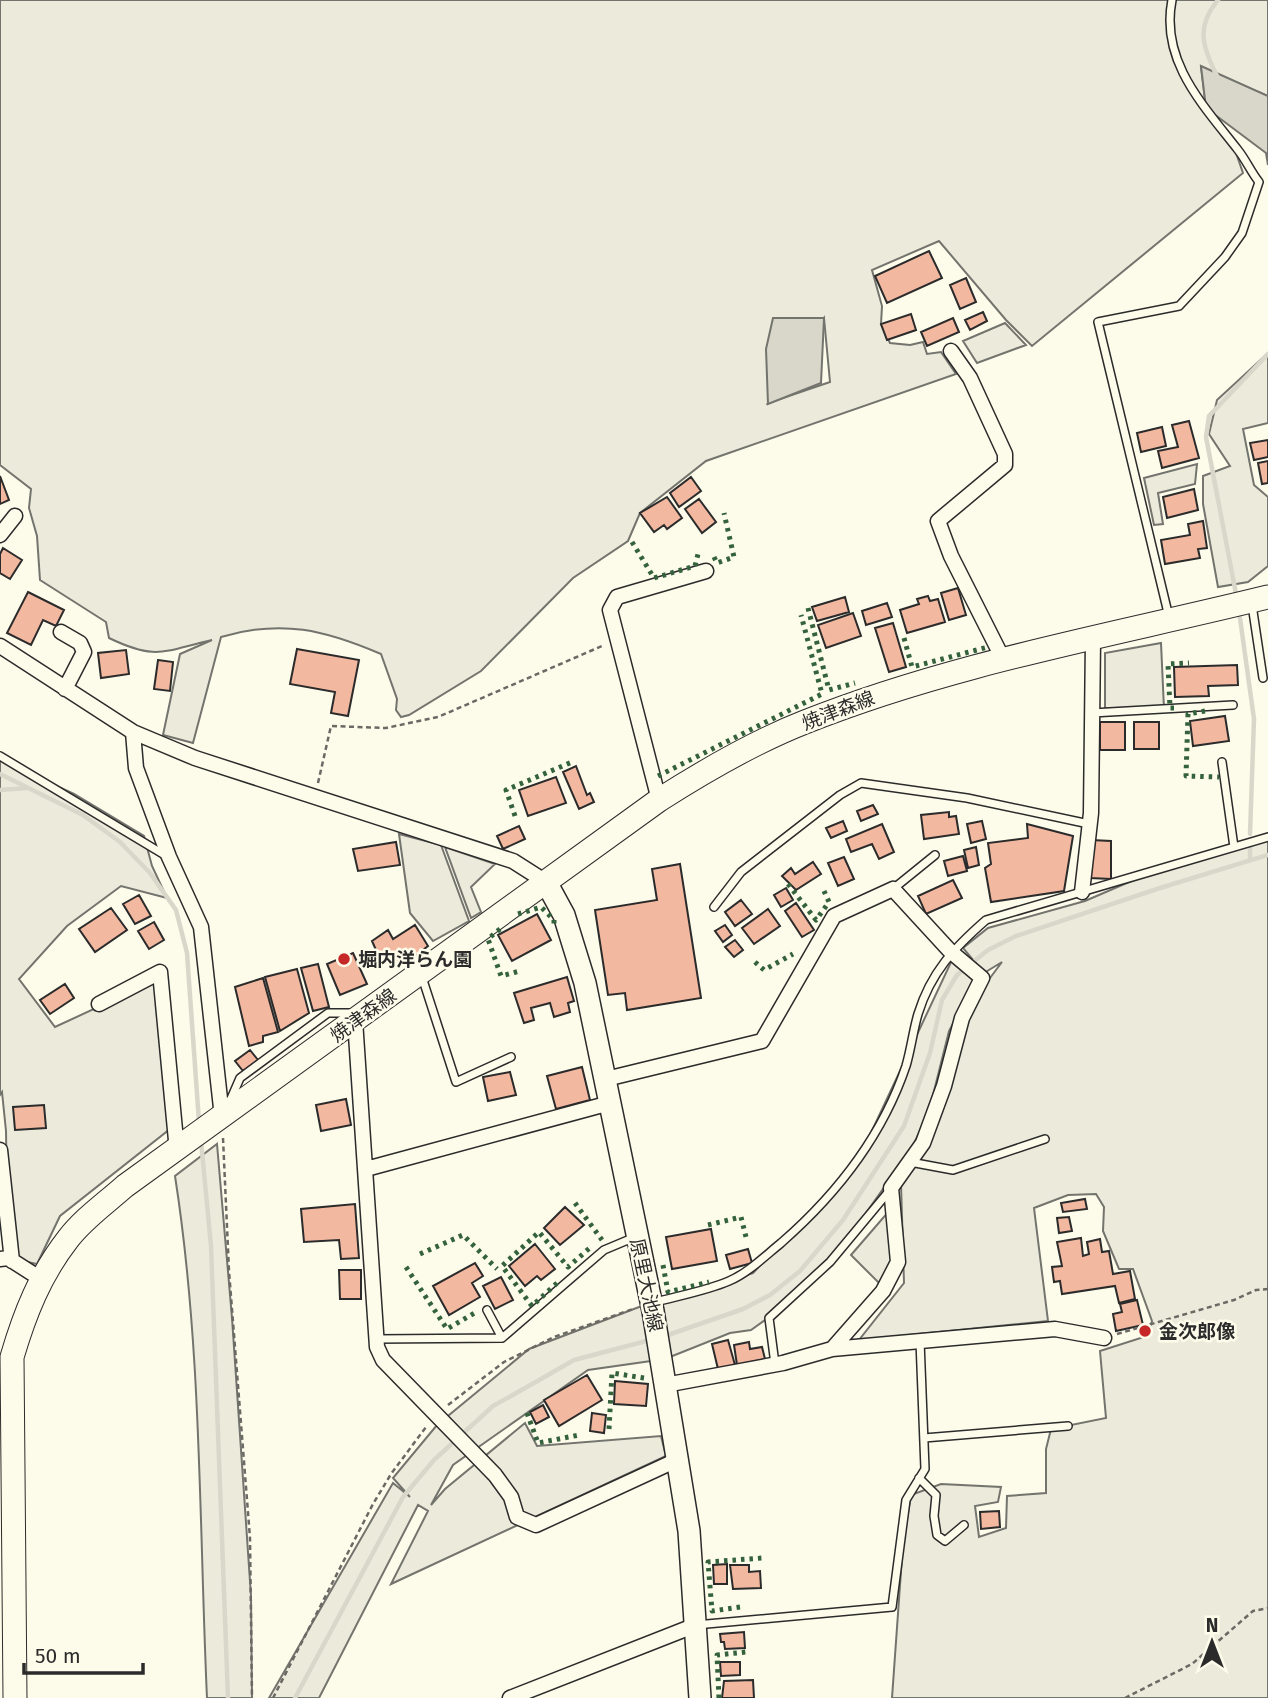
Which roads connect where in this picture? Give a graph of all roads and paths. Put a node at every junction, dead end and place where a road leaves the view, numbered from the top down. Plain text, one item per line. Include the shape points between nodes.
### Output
1 (1172, 0) edge
2 (1264, 182) edge
3 (951, 351) dead end
4 (15, 516) dead end
5 (0, 535) edge
6 (706, 571) dead end
7 (1259, 599) edge
8 (1170, 621) junction
9 (61, 632) dead end
10 (1093, 639) junction
11 (616, 640) junction
12 (0, 646) edge
13 (1004, 661) junction
14 (1264, 678) dead end
15 (65, 689) junction
16 (1233, 705) dead end
17 (1092, 713) junction
18 (133, 732) junction
19 (0, 756) edge
20 (1222, 762) dead end
21 (315, 797) junction
22 (659, 800) junction
23 (1090, 824) junction
24 (1268, 837) edge
25 (1234, 847) junction
26 (935, 855) dead end
27 (169, 858) junction
28 (547, 882) junction
29 (893, 889) junction
30 (1082, 892) junction
31 (714, 907) dead end
32 (950, 951) junction
33 (421, 973) junction
34 (99, 1004) dead end
35 (360, 1016) junction
36 (511, 1057) dead end
37 (606, 1079) junction
38 (610, 1103) junction
39 (220, 1118) junction
40 (1045, 1139) dead end
41 (0, 1150) edge
42 (177, 1151) junction
43 (909, 1162) junction
44 (366, 1169) junction
45 (891, 1188) junction
46 (637, 1237) junction
47 (6, 1260) edge
48 (41, 1279) junction
49 (1268, 1289) edge
50 (652, 1307) junction
51 (487, 1310) dead end
52 (502, 1338) junction
53 (1104, 1338) joint
54 (377, 1339) junction
55 (920, 1341) junction
56 (832, 1349) junction
57 (775, 1364) junction
58 (665, 1385) junction
59 (436, 1414) junction
60 (1068, 1426) dead end
61 (925, 1438) junction
62 (679, 1459) junction
63 (919, 1478) junction
64 (6, 1503) edge
65 (964, 1525) dead end
66 (7, 1603) edge
67 (1268, 1608) edge
68 (696, 1625) junction
69 (15, 1698) edge
70 (252, 1698) edge
71 (274, 1698) edge
72 (510, 1698) edge
73 (700, 1698) edge
74 (1125, 1698) edge

1 - 2 lane via 1169,29 1173,50 1189,86
2 - 8 lane via 1242,233 1179,306 1098,322
3 - 13 street via 970,378 1005,454 1005,465 938,521
4 - 5 street
6 - 11 street via 617,597 610,610
7 - 8 main road, 焼津森線
7 - 14 lane
8 - 10 main road, 焼津森線
9 - 15 street via 80,643 84,652
10 - 13 main road, 焼津森線
10 - 17 street
11 - 21 path via 438,717 386,729 331,726
11 - 22 street
12 - 15 street
13 - 22 main road, 焼津森線 via 874,696 802,723 712,766
15 - 18 street
16 - 17 lane
17 - 23 street
18 - 21 street via 195,758
18 - 27 street via 136,768
19 - 27 lane
20 - 25 lane
21 - 28 street via 513,861
22 - 28 main road, 焼津森線
23 - 30 street
23 - 31 lane via 967,798 861,783 741,872
24 - 25 lane
25 - 30 lane
26 - 29 lane
27 - 39 street via 201,927
28 - 33 main road, 焼津森線
28 - 37 main road, 原里大池線 via 564,915 585,983
29 - 32 street
29 - 37 street via 834,916 762,1041
30 - 32 lane via 986,920
32 - 43 street via 982,978 962,1018 923,1143
32 - 50 lane via 918,1012 905,1066 889,1103 855,1168 815,1213 750,1268 730,1281
33 - 35 main road, 焼津森線
33 - 36 lane via 456,1082
34 - 42 street via 160,972
35 - 39 main road, 焼津森線 via 311,1039
35 - 44 street
37 - 38 main road, 原里大池線
38 - 44 street
38 - 46 main road, 原里大池線
39 - 42 main road, 焼津森線
39 - 70 path via 250,1538
40 - 43 lane via 953,1170
41 - 47 street
42 - 48 main road, 焼津森線 via 125,1186 70,1237
43 - 45 street
44 - 54 street
45 - 56 street via 898,1262 883,1291
45 - 57 lane via 830,1262 769,1318
46 - 50 main road, 原里大池線
46 - 52 lane via 604,1250
47 - 48 street
48 - 64 main road, 焼津森線 via 12,1357
49 - 53 path
50 - 58 main road, 原里大池線
50 - 59 path via 554,1338 504,1362
51 - 52 lane
52 - 54 lane
53 - 55 street via 1055,1329
54 - 59 street via 383,1360
55 - 56 street
55 - 61 lane
56 - 57 street
57 - 58 street
58 - 62 main road, 原里大池線
59 - 62 street via 511,1497 517,1517 536,1525
59 - 71 path via 373,1503
60 - 61 lane
61 - 63 lane via 925,1469
62 - 68 main road, 原里大池線
63 - 65 lane via 936,1495 937,1535 945,1541
63 - 68 lane via 906,1500 892,1607
64 - 66 main road, 焼津森線
66 - 69 main road, 焼津森線
67 - 74 path via 1254,1611 1192,1664
68 - 72 street
68 - 73 main road, 原里大池線

